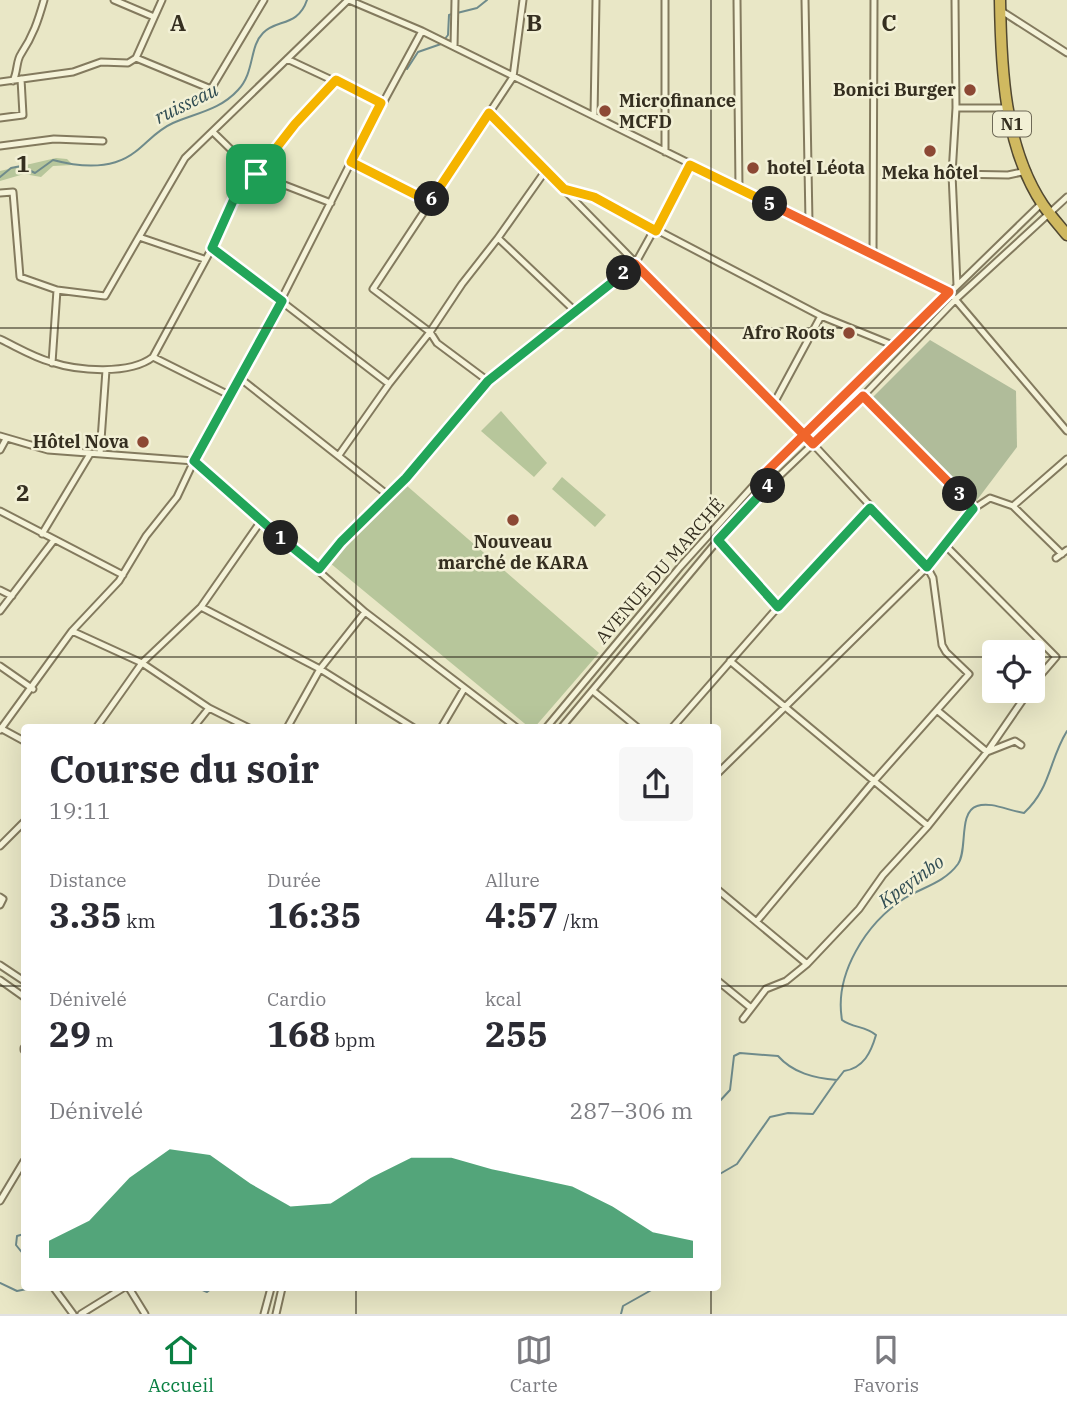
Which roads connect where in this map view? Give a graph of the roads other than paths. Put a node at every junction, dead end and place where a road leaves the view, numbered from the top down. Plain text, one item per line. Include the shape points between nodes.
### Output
1 (44, 0) edge
2 (114, 0) edge
3 (162, 0) edge
4 (264, 0) edge
5 (348, 0) edge
6 (455, 0) edge
7 (523, 0) edge
8 (596, 0) edge
9 (665, 0) edge
10 (737, 0) edge
11 (805, 0) edge
12 (874, 0) edge
13 (955, 0) edge
14 (1000, 5) edge
15 (154, 17) junction
16 (422, 31) junction
17 (454, 47) junction
18 (1067, 53) edge
19 (136, 58) junction
20 (288, 59) junction
21 (513, 77) junction
22 (20, 79) junction
23 (13, 80) junction
24 (336, 80) junction
25 (0, 82) edge
26 (381, 103) junction
27 (956, 108) junction
28 (1008, 108) junction
29 (489, 113) junction
30 (594, 116) junction
31 (0, 118) edge
32 (214, 132) junction
33 (103, 141) dead end
34 (0, 146) edge
35 (665, 152) junction
36 (351, 162) junction
37 (690, 165) junction
38 (545, 170) junction
39 (1027, 171) junction
40 (256, 174) junction
41 (952, 174) junction
42 (738, 188) junction
43 (564, 189) junction
44 (0, 193) edge
45 (1067, 197) edge
46 (430, 202) junction
47 (331, 203) junction
48 (1042, 204) junction
49 (1051, 214) junction
50 (809, 222) junction
51 (656, 231) junction
52 (1067, 235) edge
53 (139, 237) junction
54 (498, 238) junction
55 (212, 248) junction
56 (873, 254) junction
57 (204, 260) junction
58 (635, 264) junction
59 (957, 285) junction
60 (57, 290) junction
61 (949, 292) junction
62 (955, 300) junction
63 (282, 301) junction
64 (577, 313) junction
65 (821, 316) junction
66 (430, 332) junction
67 (0, 339) edge
68 (895, 346) junction
69 (153, 357) junction
70 (52, 363) junction
71 (106, 370) junction
72 (241, 379) junction
73 (488, 381) junction
74 (389, 384) junction
75 (229, 395) junction
76 (863, 396) junction
77 (774, 405) junction
78 (1067, 431) edge
79 (805, 436) junction
80 (3, 438) edge
81 (813, 444) junction
82 (0, 450) edge
83 (90, 454) junction
84 (100, 454) junction
85 (339, 455) junction
86 (1067, 459) edge
87 (194, 461) junction
88 (763, 475) junction
89 (771, 484) junction
90 (388, 495) junction
91 (1013, 506) junction
92 (870, 508) junction
93 (973, 509) junction
94 (0, 512) edge
95 (261, 521) junction
96 (42, 534) junction
97 (54, 540) junction
98 (718, 540) junction
99 (944, 544) junction
100 (1062, 554) edge
101 (680, 567) junction
102 (927, 567) junction
103 (319, 569) junction
104 (122, 575) junction
105 (689, 575) junction
106 (0, 590) edge
107 (12, 596) junction
108 (201, 607) junction
109 (778, 607) junction
110 (0, 611) edge
111 (365, 612) junction
112 (72, 631) junction
113 (1039, 640) edge
114 (1045, 646) edge
115 (730, 661) junction
116 (142, 663) junction
117 (0, 666) edge
118 (320, 669) junction
119 (1045, 670) edge
120 (33, 689) junction
121 (464, 690) junction
122 (593, 691) junction
123 (1021, 703) edge
124 (784, 706) junction
125 (208, 708) junction
126 (938, 711) junction
127 (99, 724) edge
128 (196, 724) edge
129 (241, 724) edge
130 (289, 724) edge
131 (408, 724) edge
132 (443, 724) edge
133 (511, 724) edge
134 (549, 724) edge
135 (564, 724) edge
136 (633, 724) edge
137 (676, 724) edge
138 (0, 729) edge
139 (21, 740) edge
140 (1021, 745) dead end
141 (987, 752) junction
142 (721, 770) edge
143 (874, 781) junction
144 (21, 825) edge
145 (928, 826) junction
146 (0, 846) edge
147 (721, 892) edge
148 (0, 897) edge
149 (0, 905) edge
150 (757, 922) junction
151 (807, 964) junction
152 (0, 965) edge
153 (0, 979) edge
154 (21, 979) edge
155 (721, 984) edge
156 (21, 996) edge
157 (751, 1009) junction
158 (743, 1019) dead end
159 (21, 1166) edge
160 (0, 1201) edge
161 (56, 1291) edge
162 (118, 1291) edge
163 (131, 1291) edge
164 (270, 1291) edge
165 (281, 1291) edge
166 (73, 1314) edge
167 (81, 1314) edge
168 (145, 1314) edge
169 (264, 1314) edge
170 (276, 1314) edge

1 - 23 street
2 - 15 street
3 - 15 street
4 - 19 street via 211,89
5 - 16 street
5 - 20 street
6 - 17 street
7 - 21 street
8 - 30 street
9 - 35 street
10 - 42 street
11 - 50 street
12 - 56 street
13 - 27 street
14 - 18 street
14 - 28 highway, N1
15 - 19 street
16 - 17 street
16 - 26 street
17 - 21 street
19 - 22 street
20 - 24 street
20 - 32 street
21 - 29 street
21 - 30 street
22 - 23 street
22 - 31 street via 23,115
23 - 25 street
24 - 26 street
24 - 40 street
26 - 36 street
27 - 28 street
27 - 41 street
28 - 39 highway, N1
29 - 38 street
29 - 46 street
30 - 35 street
32 - 40 street
32 - 53 street via 185,158
33 - 34 street via 54,139
35 - 37 street
36 - 46 street
36 - 47 street
37 - 42 street
37 - 51 street
38 - 43 street
38 - 54 street
39 - 41 street
39 - 48 highway, N1
40 - 47 street
40 - 55 street via 233,201
41 - 59 street
42 - 50 street
43 - 51 street via 594,197
43 - 58 street
44 - 60 street via 13,192 20,277
45 - 49 street, AVENUE DU MARCHÉ
46 - 66 street via 373,289
47 - 63 street
48 - 49 highway, N1
48 - 59 street, AVENUE DU MARCHÉ
49 - 52 highway, N1
49 - 62 street, AVENUE DU MARCHÉ
50 - 56 street
51 - 58 street
51 - 65 street
53 - 57 street
53 - 60 street via 105,296
54 - 64 street
54 - 66 street
55 - 57 street
55 - 63 street
56 - 61 street
57 - 69 street
58 - 64 street
58 - 77 street
59 - 61 street, AVENUE DU MARCHÉ
60 - 70 street
61 - 62 street
61 - 68 street, AVENUE DU MARCHÉ
62 - 76 street, AVENUE DU MARCHÉ
62 - 78 street
63 - 72 street
63 - 74 street
64 - 73 street
65 - 68 street
65 - 77 street
66 - 73 street via 445,350
66 - 74 street
67 - 70 street
68 - 79 street, AVENUE DU MARCHÉ
69 - 71 street via 141,366
69 - 75 street
70 - 71 street
71 - 84 street
72 - 75 street
72 - 85 street
73 - 90 street
74 - 85 street
75 - 87 street
76 - 81 street, AVENUE DU MARCHÉ
76 - 93 street
77 - 79 street
79 - 81 street
79 - 88 street, AVENUE DU MARCHÉ
80 - 82 street
80 - 83 street via 48,450
81 - 89 street, AVENUE DU MARCHÉ
81 - 92 street
83 - 84 street
83 - 96 street
84 - 87 street
85 - 90 street
86 - 91 street
87 - 95 street
87 - 104 street via 177,497
88 - 89 street
88 - 101 street, AVENUE DU MARCHÉ
89 - 98 street, AVENUE DU MARCHÉ
90 - 103 street
91 - 93 street via 990,498
91 - 100 street
92 - 102 street
92 - 109 street
93 - 99 street
94 - 96 street
95 - 103 street
95 - 108 street
96 - 97 street
97 - 104 street
97 - 107 street
98 - 105 street, AVENUE DU MARCHÉ
98 - 109 street
99 - 102 street
99 - 113 street
101 - 105 street
101 - 134 street, AVENUE DU MARCHÉ
102 - 124 street
102 - 126 street via 933,578 942,645 969,674
103 - 111 street
104 - 112 street
105 - 122 street, AVENUE DU MARCHÉ
106 - 107 street
107 - 110 street
108 - 116 street
108 - 118 street
109 - 115 street
111 - 118 street
111 - 121 street
112 - 116 street
112 - 120 street
114 - 119 street via 1056,657
115 - 124 street
115 - 137 street
116 - 125 street
116 - 127 street
117 - 120 street
118 - 130 street
118 - 131 street
120 - 138 street
121 - 132 street
121 - 133 street
122 - 135 street, AVENUE DU MARCHÉ
122 - 136 street
123 - 141 street
124 - 142 street
124 - 143 street
125 - 128 street
125 - 129 street
126 - 141 street
126 - 143 street
138 - 139 street
140 - 141 street via 1015,741
141 - 145 street
143 - 145 street
143 - 150 street
144 - 146 street
145 - 151 street
147 - 150 street
148 - 149 street via 4,899
150 - 151 street
151 - 157 street via 786,981 766,989
152 - 154 street
153 - 156 street
155 - 157 street
157 - 158 street
159 - 160 street
161 - 166 street
162 - 167 street
163 - 168 street
164 - 169 street
165 - 170 street

